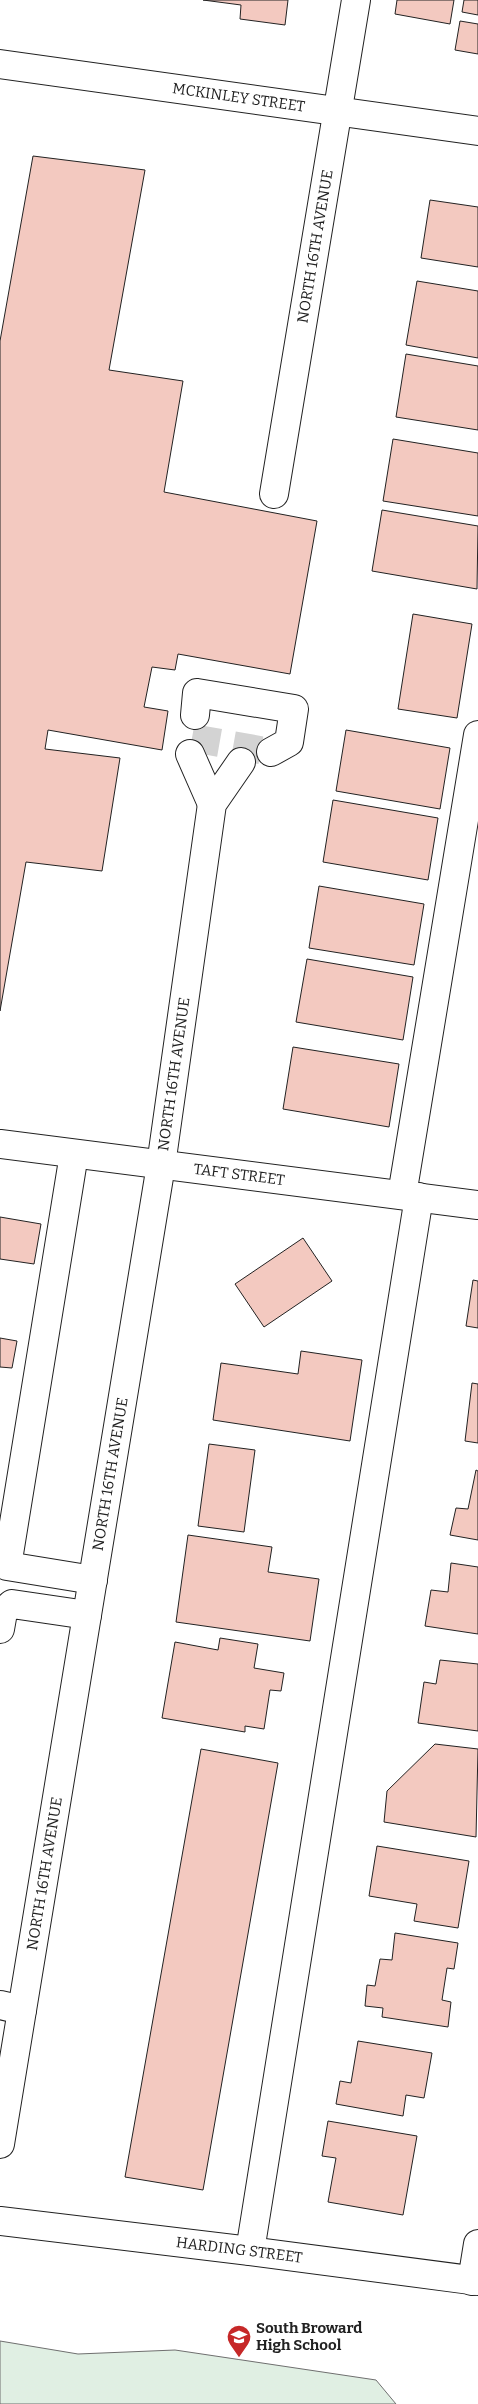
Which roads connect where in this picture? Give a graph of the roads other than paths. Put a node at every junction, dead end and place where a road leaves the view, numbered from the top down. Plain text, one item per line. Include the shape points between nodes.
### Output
1 (356, 0) edge
2 (0, 64) edge
3 (338, 111) junction
4 (478, 131) edge
5 (274, 494) dead end
6 (195, 715) dead end
7 (478, 736) edge
8 (270, 752) tunnel mouth
9 (190, 754) dead end
10 (241, 762) dead end
11 (212, 804) junction
12 (0, 1144) edge
13 (74, 1154) junction
14 (161, 1165) junction
15 (410, 1196) junction
16 (478, 1205) edge
17 (93, 1580) junction
18 (88, 1615) junction
19 (0, 1629) edge
20 (11, 2008) edge
21 (0, 2144) edge
22 (0, 2221) edge
23 (478, 2244) edge
24 (250, 2251) junction
25 (475, 2281) edge

1 - 3 street, NORTH 16TH AVENUE
2 - 3 street, MCKINLEY STREET
3 - 4 street, MCKINLEY STREET
3 - 5 street, NORTH 16TH AVENUE
6 - 8 street via 197,693 250,713 294,709 289,742
7 - 15 street
9 - 11 street
10 - 11 street
11 - 14 street, NORTH 16TH AVENUE
12 - 13 street, TAFT STREET
13 - 14 street, TAFT STREET
13 - 17 street via 7,1566
14 - 15 street, TAFT STREET
14 - 17 street, NORTH 16TH AVENUE
15 - 16 street, TAFT STREET
15 - 24 street
17 - 18 street, NORTH 16TH AVENUE
18 - 19 street via 12,1604 3,1612
18 - 20 street, NORTH 16TH AVENUE
20 - 21 street, NORTH 16TH AVENUE
22 - 24 street, HARDING STREET
23 - 25 street
24 - 25 street, HARDING STREET

